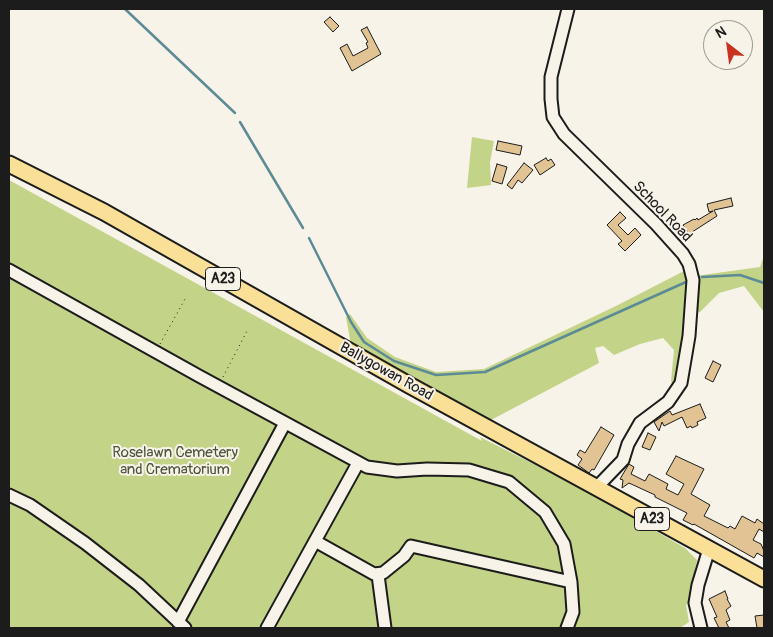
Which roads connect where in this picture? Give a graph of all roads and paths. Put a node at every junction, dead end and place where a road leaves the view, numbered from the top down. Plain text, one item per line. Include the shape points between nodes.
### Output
1 (568, 9) edge
2 (10, 166) edge
3 (9, 270) edge
4 (185, 299) dead end
5 (248, 331) dead end
6 (156, 352) junction
7 (218, 386) junction
8 (285, 423) junction
9 (358, 463) junction
10 (596, 488) junction
11 (9, 495) edge
12 (315, 541) junction
13 (709, 549) junction
14 (378, 575) junction
15 (764, 579) edge
16 (571, 582) junction
17 (181, 625) edge
18 (267, 628) edge
19 (385, 628) edge
20 (567, 628) edge
21 (701, 628) edge

1 - 10 street, School Road via 551,77 553,117 564,134 683,254 690,264 692,280 689,336 681,383 668,402 640,423 622,460
2 - 10 main road, Ballygowan Road / A23 via 104,212
3 - 6 street
4 - 6 path
5 - 7 path
6 - 7 street
7 - 8 street
8 - 9 street
8 - 17 street
9 - 12 street
9 - 16 street via 397,470 469,470 509,482 545,512 564,544
10 - 13 main road, Ballygowan Road / A23
11 - 17 street via 85,543
12 - 14 street
12 - 18 street
13 - 15 main road, Ballygowan Road / A23
13 - 21 street via 695,603
14 - 16 street via 404,556 411,546
14 - 19 street
16 - 20 street via 573,612

